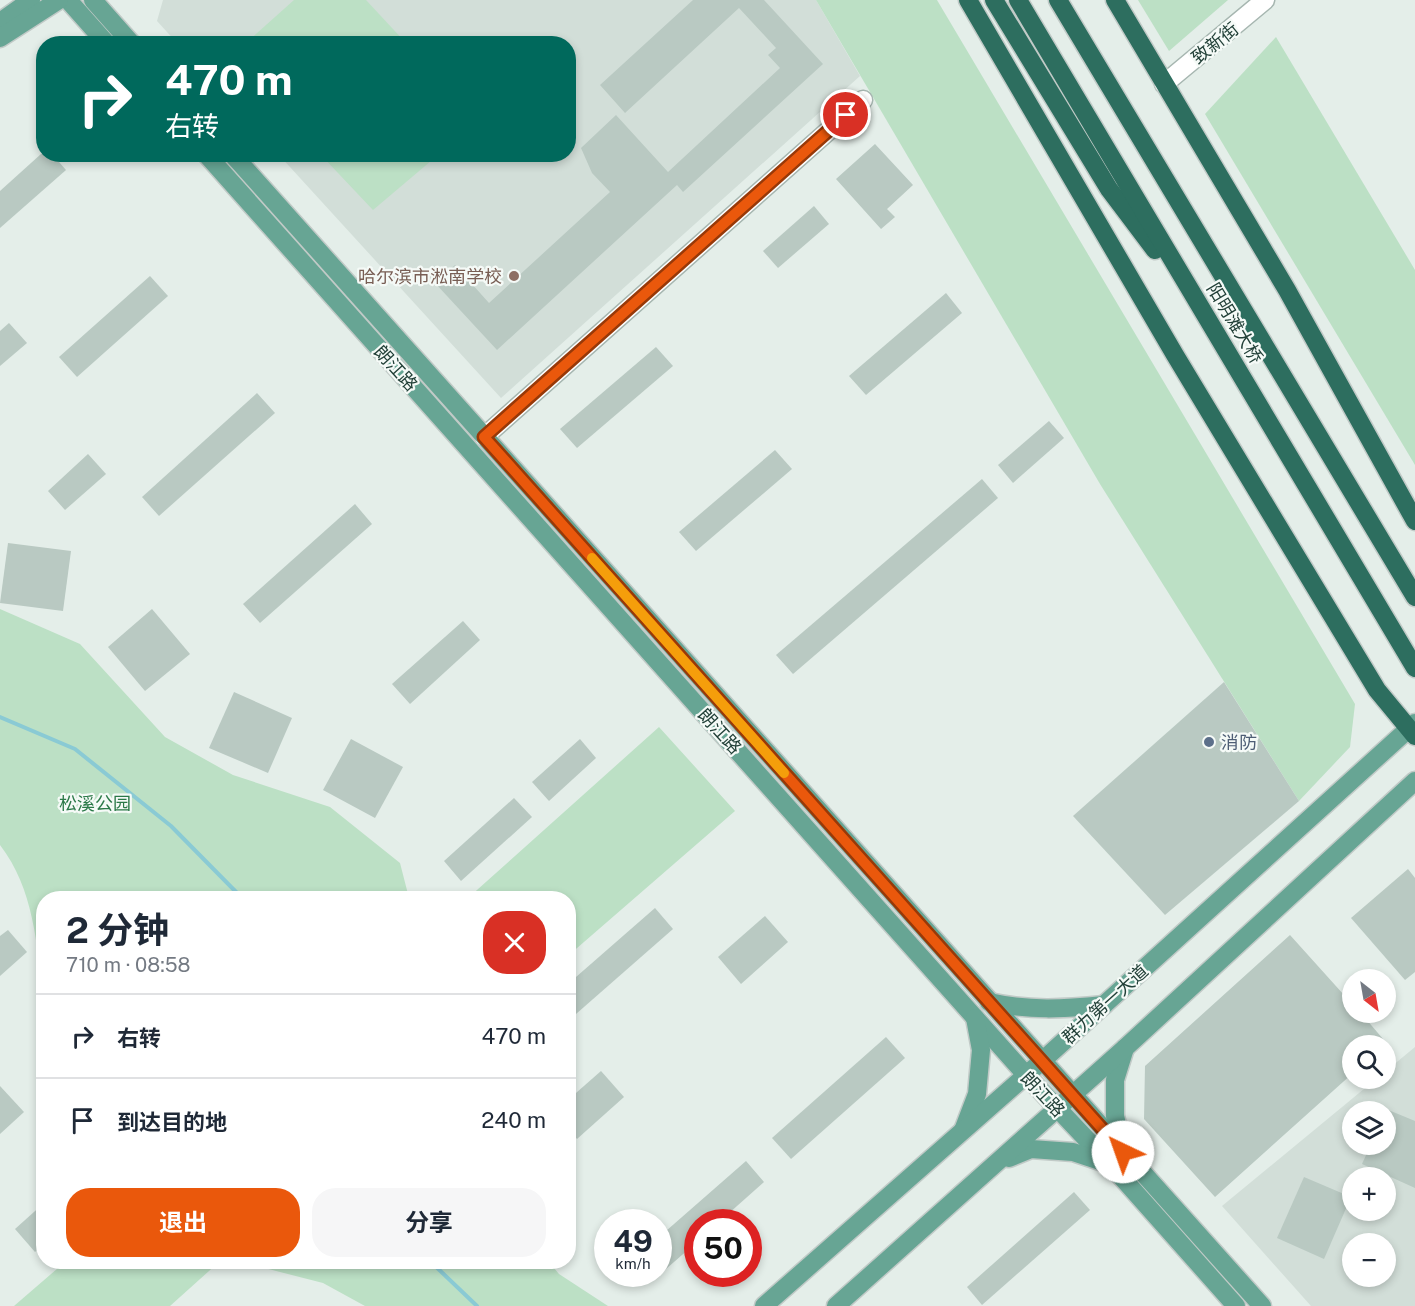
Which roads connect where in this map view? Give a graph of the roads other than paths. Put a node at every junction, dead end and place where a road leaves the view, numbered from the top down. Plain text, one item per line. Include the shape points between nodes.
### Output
1 (31, 0) edge
2 (60, 0) edge
3 (68, 0) edge
4 (93, 0) edge
5 (968, 0) edge
6 (994, 0) edge
7 (1018, 0) edge
8 (1058, 0) edge
9 (1072, 0) edge
10 (1115, 0) edge
11 (1254, 0) edge
12 (1265, 0) edge
13 (0, 22) edge
14 (100, 36) edge
15 (125, 36) edge
16 (0, 38) edge
17 (1162, 81) junction
18 (863, 100) dead end
19 (1119, 105) junction
20 (213, 162) edge
21 (239, 162) edge
22 (1216, 331) junction
23 (484, 437) junction
24 (1415, 521) edge
25 (1415, 597) edge
26 (1415, 668) edge
27 (1413, 729) edge
28 (1415, 781) edge
29 (989, 1002) junction
30 (1104, 1005) junction
31 (975, 1016) junction
32 (1125, 1048) junction
33 (1042, 1061) junction
34 (1026, 1075) junction
35 (1072, 1095) junction
36 (1057, 1108) junction
37 (962, 1133) junction
38 (1123, 1152) junction
39 (996, 1163) junction
40 (1110, 1164) junction
41 (764, 1306) edge
42 (836, 1306) edge
43 (1236, 1306) edge
44 (1262, 1306) edge

1 - 13 main road
2 - 16 main road
3 - 14 main road
4 - 15 main road
5 - 27 highway via 1371,680
6 - 22 highway via 1109,189
7 - 22 highway, 阳明滩大桥
8 - 19 highway, 阳明滩大桥
9 - 19 highway
10 - 17 highway
11 - 17 street, 致新街
12 - 17 street, 致新街
17 - 24 highway via 1287,290
18 - 23 street
19 - 25 highway, 阳明滩大桥
20 - 31 main road, 朗江路
21 - 23 main road, 朗江路
22 - 26 highway, 阳明滩大桥
23 - 29 main road, 朗江路
27 - 30 main road, 群力第一大道
28 - 32 main road
29 - 30 main road via 1018,1008
29 - 33 main road, 朗江路
30 - 33 main road, 群力第一大道
31 - 34 main road, 朗江路
31 - 37 main road via 981,1050 978,1083
32 - 35 main road
32 - 38 main road via 1115,1080 1115,1116
33 - 34 main road, 群力第一大道
33 - 35 main road, 朗江路
34 - 36 main road, 朗江路
34 - 37 main road, 群力第一大道
35 - 36 main road
35 - 38 main road, 朗江路
36 - 39 main road
36 - 40 main road, 朗江路
37 - 41 main road, 群力第一大道
38 - 44 main road, 朗江路
39 - 40 main road via 1031,1149 1073,1152
39 - 42 main road
40 - 43 main road, 朗江路

